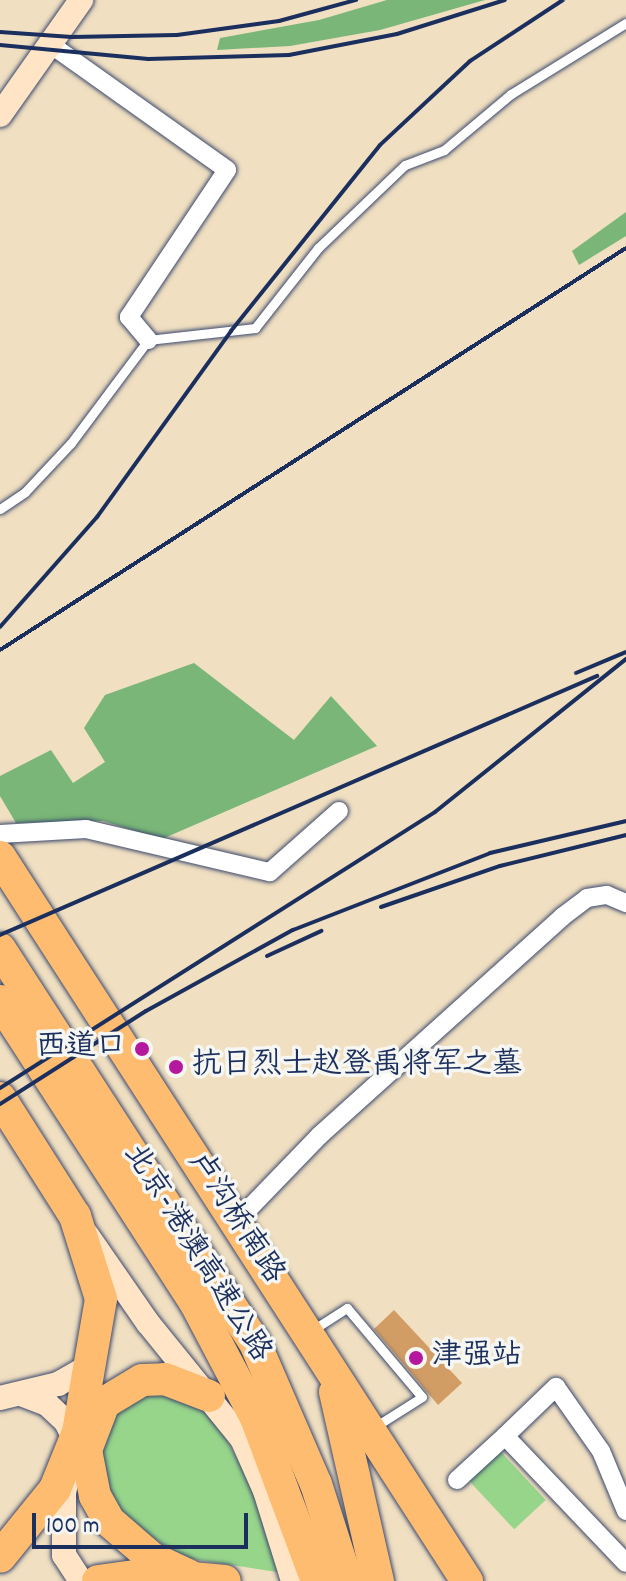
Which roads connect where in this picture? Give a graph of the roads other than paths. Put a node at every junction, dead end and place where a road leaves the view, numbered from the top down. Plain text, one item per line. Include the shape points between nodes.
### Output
1 (81, 0) edge
2 (626, 23) edge
3 (50, 44) junction
4 (0, 115) edge
5 (148, 340) junction
6 (0, 509) edge
7 (339, 811) dead end
8 (0, 834) edge
9 (0, 857) edge
10 (626, 903) edge
11 (0, 949) edge
12 (0, 1001) edge
13 (0, 1098) edge
14 (75, 1216) junction
15 (236, 1222) junction
16 (308, 1333) junction
17 (93, 1364) junction
18 (329, 1365) junction
19 (11, 1396) edge
20 (209, 1396) junction
21 (370, 1430) junction
22 (505, 1436) junction
23 (75, 1440) junction
24 (457, 1480) dead end
25 (626, 1511) edge
26 (0, 1557) edge
27 (626, 1563) edge
28 (188, 1575) junction
29 (81, 1581) edge
30 (98, 1581) edge
31 (225, 1581) edge
32 (293, 1581) edge
33 (317, 1581) edge
34 (347, 1581) edge
35 (378, 1581) edge
36 (467, 1581) edge

1 - 3 street
2 - 5 lane via 511,94 444,150 405,165 318,248 255,328
3 - 4 street
3 - 5 street via 227,170 129,317
5 - 6 lane via 71,443 25,492
7 - 8 street via 270,872 86,829
9 - 15 highway, 卢沟桥南路
10 - 15 street via 607,895 587,898 562,917 319,1136
11 - 34 highway, 北京-港澳高速公路 via 254,1341 316,1484
12 - 33 highway, 北京-港澳高速公路 via 196,1304 256,1418
13 - 14 highway
14 - 17 highway via 101,1299
14 - 20 street via 148,1323
15 - 16 highway, 卢沟桥南路
16 - 18 highway, 卢沟桥南路
16 - 21 lane via 347,1308 422,1397
17 - 19 street via 58,1384
17 - 23 highway
18 - 21 highway, 卢沟桥南路
18 - 35 highway
19 - 23 street via 47,1404
20 - 28 highway via 165,1379 142,1380 104,1403 86,1450 95,1496 109,1521 153,1559
20 - 32 street via 254,1465
21 - 36 highway, 卢沟桥南路
22 - 24 street
22 - 25 street via 556,1387 601,1451
22 - 27 street
23 - 26 highway via 55,1489
23 - 29 street via 64,1493 64,1555
28 - 30 highway
28 - 31 highway

